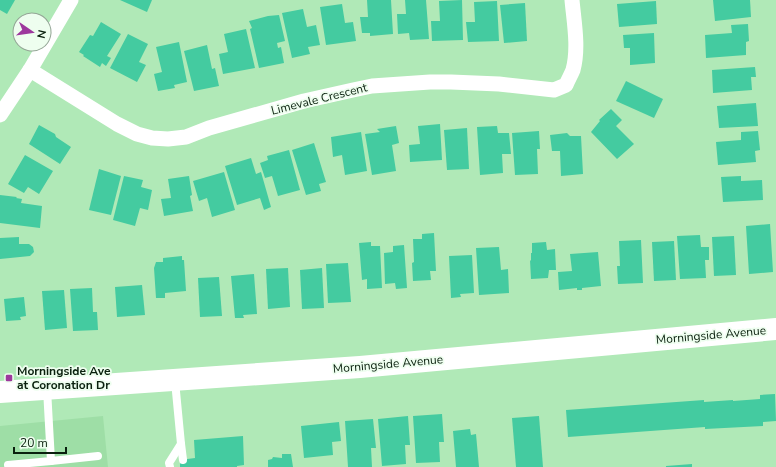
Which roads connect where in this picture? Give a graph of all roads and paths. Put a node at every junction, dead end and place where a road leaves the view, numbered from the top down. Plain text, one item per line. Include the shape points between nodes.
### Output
1 (71, 0) edge
2 (572, 0) edge
3 (30, 70) junction
4 (0, 116) edge
5 (776, 329) edge
6 (175, 380) junction
7 (47, 388) junction
8 (0, 392) edge
9 (181, 444) junction
10 (98, 456) dead end
11 (183, 460) dead end
12 (51, 461) junction
13 (8, 464) dead end
14 (170, 467) edge

1 - 3 street
2 - 3 street, Limevale Crescent via 575,48 573,70 566,85 554,90 451,82 372,86 168,140 152,138 117,124
3 - 4 street
5 - 6 main road, Morningside Avenue via 360,367
6 - 7 main road, Morningside Avenue
6 - 9 lane
7 - 8 main road, Morningside Avenue
7 - 12 lane
9 - 11 lane
9 - 14 lane via 170,462
10 - 12 lane
12 - 13 lane

